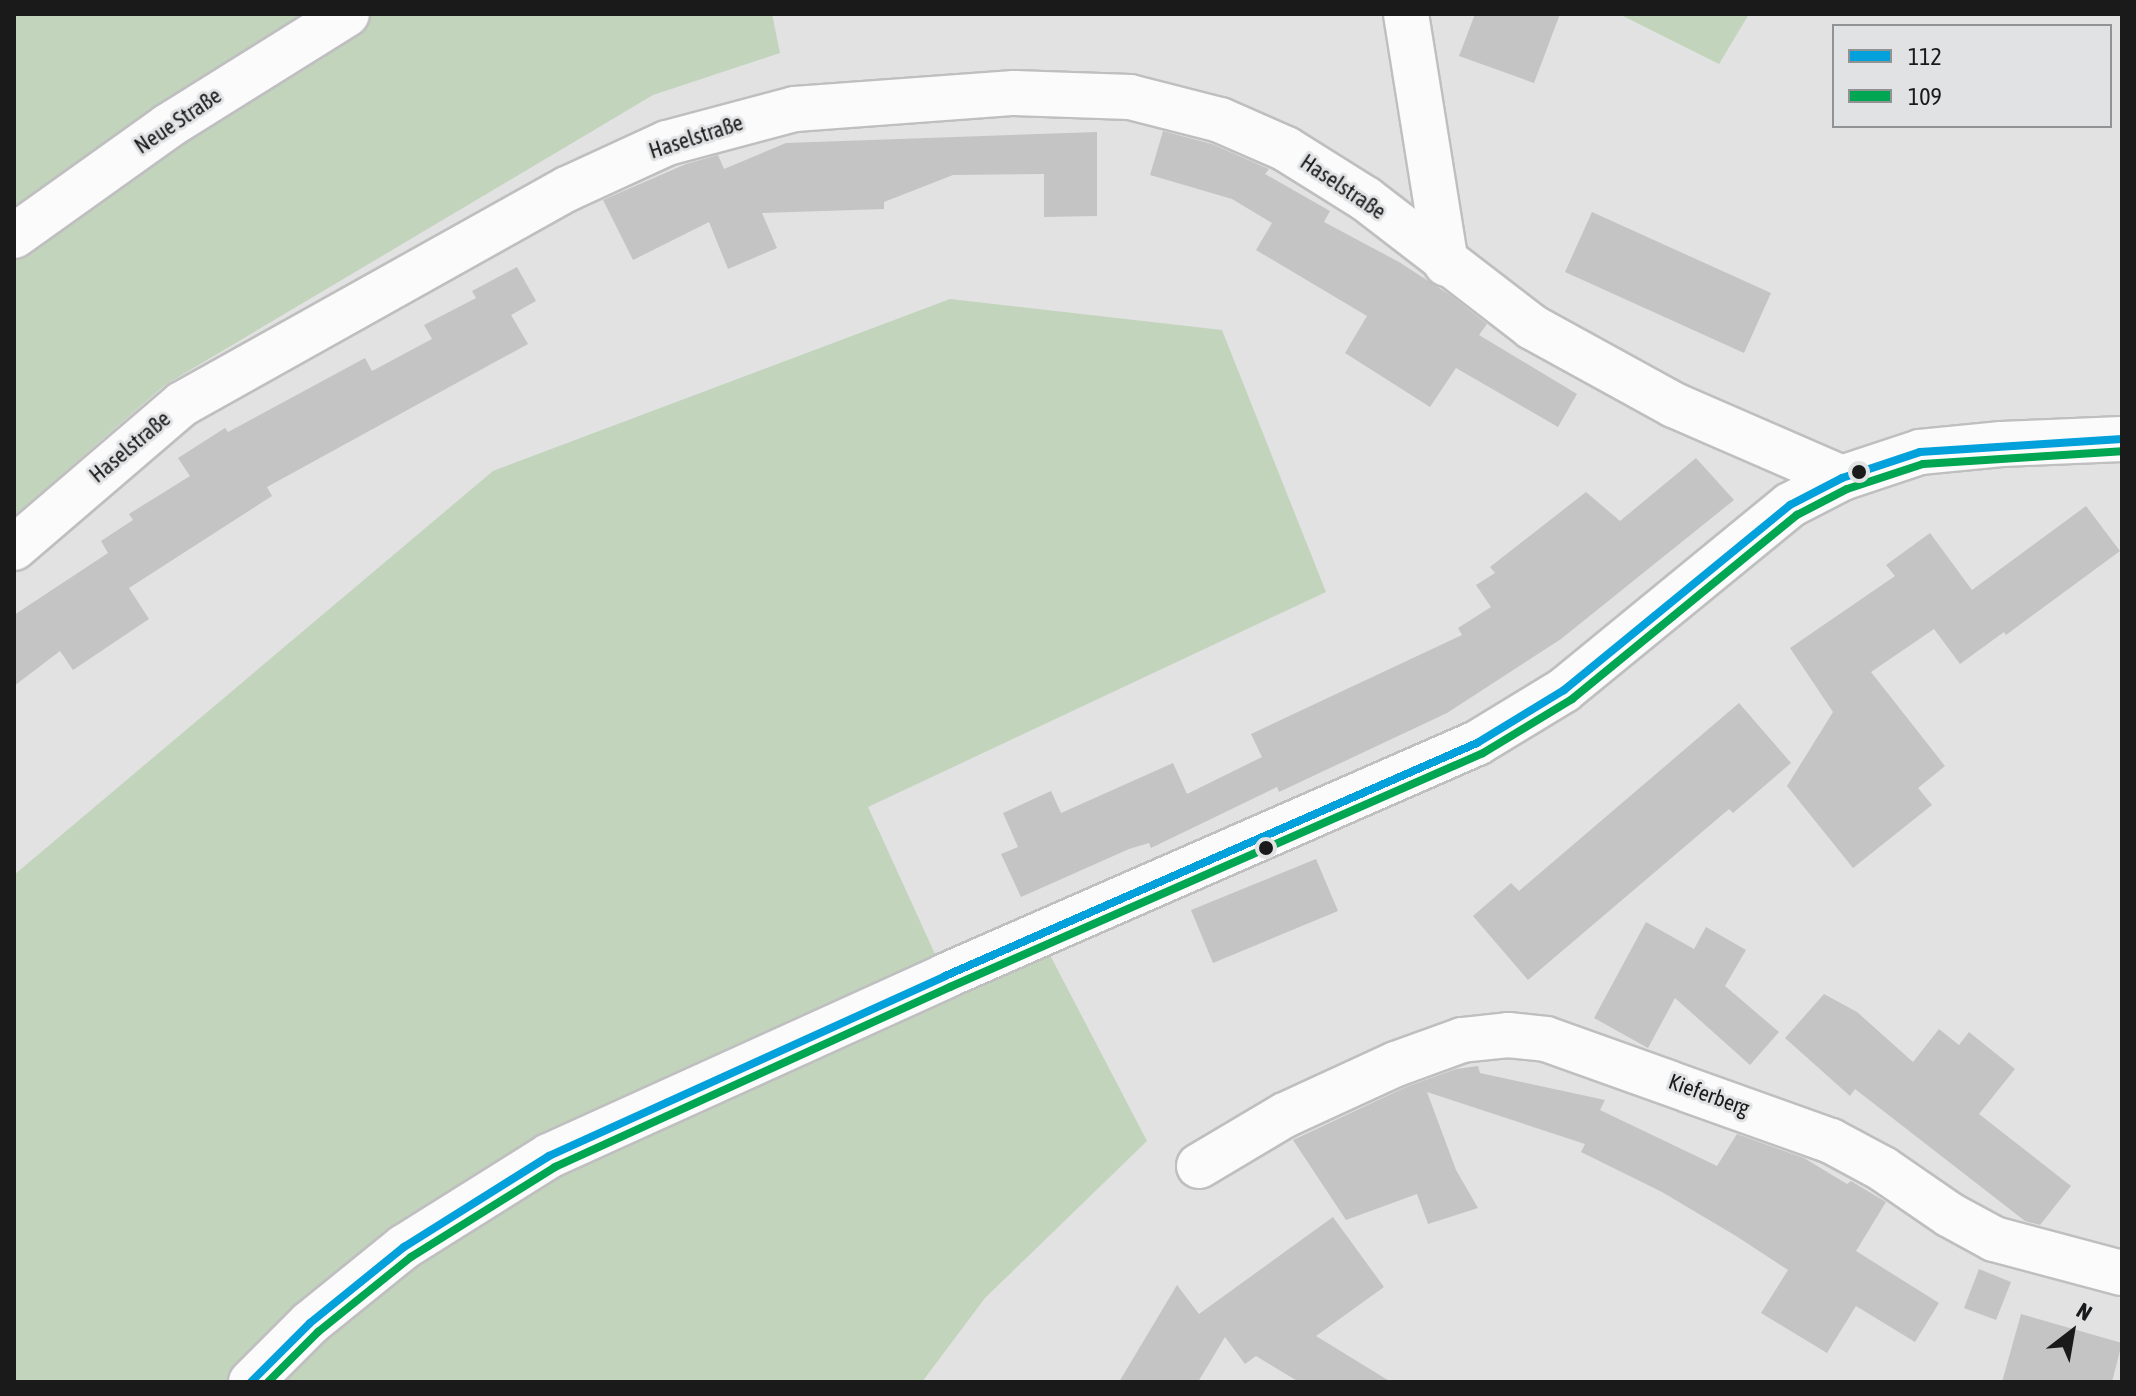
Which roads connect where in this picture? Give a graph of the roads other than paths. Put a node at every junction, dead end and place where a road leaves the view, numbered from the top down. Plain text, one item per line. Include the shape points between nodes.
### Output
1 (347, 14) edge
2 (1406, 14) edge
3 (14, 236) edge
4 (1446, 264) junction
5 (2122, 439) edge
6 (1842, 478) junction
7 (14, 548) edge
8 (1199, 1166) dead end
9 (2122, 1273) edge
10 (251, 1382) edge

1 - 3 street, Neue Straße via 181,118
2 - 4 street
4 - 6 street, Haselstraße via 1532,327 1661,398
4 - 7 street, Haselstraße via 1366,199 1286,149 1220,120 1130,97 1014,93 795,109 667,143 582,182 182,404
5 - 6 street via 1920,452
6 - 10 street via 1790,505 1564,690 1477,743 549,1156 404,1247 310,1323
8 - 9 street, Kieferberg via 1285,1115 1396,1064 1462,1040 1508,1035 1546,1039 1831,1141 1994,1239

